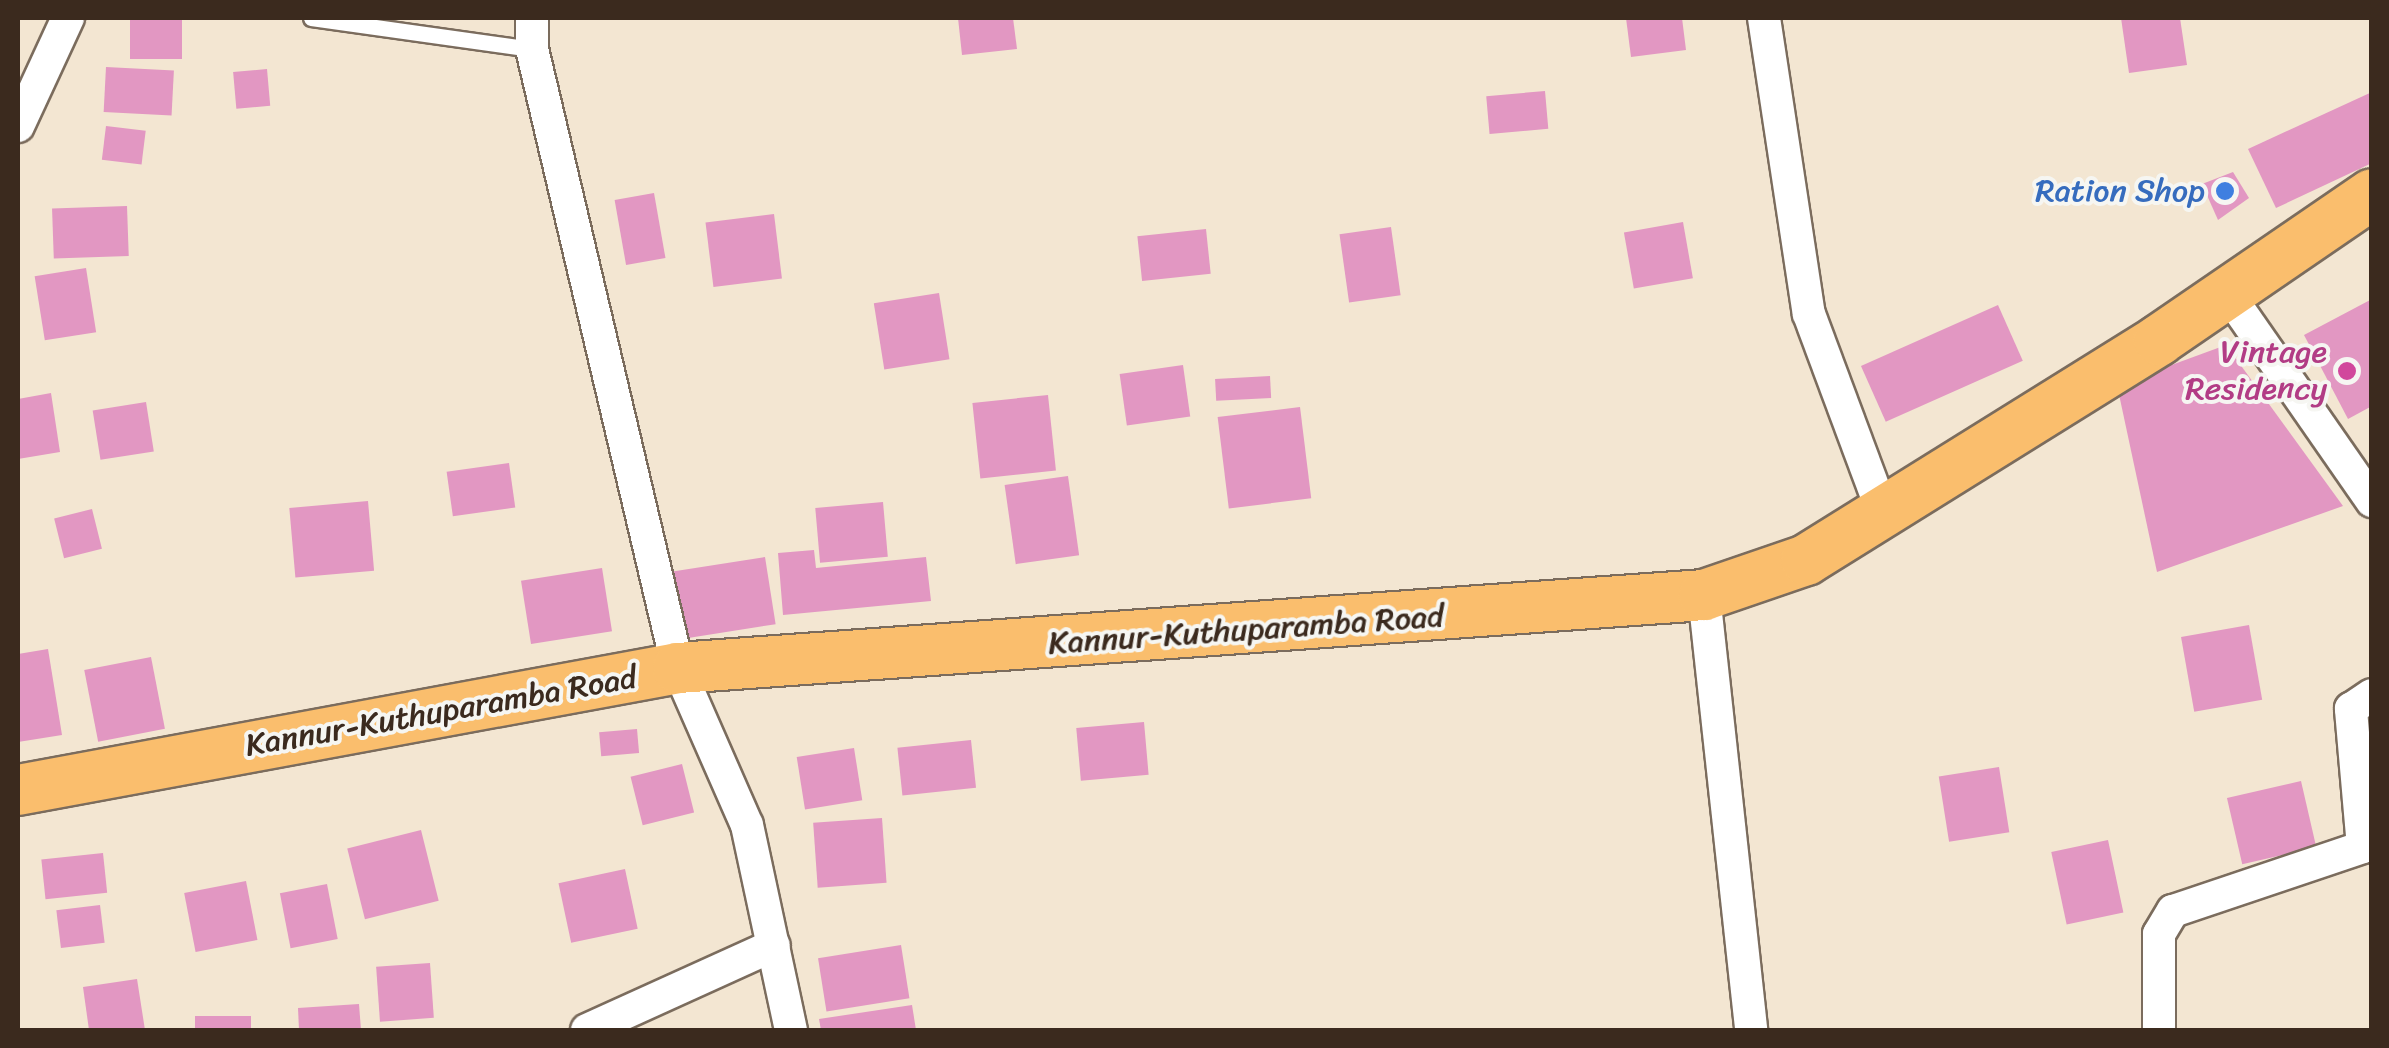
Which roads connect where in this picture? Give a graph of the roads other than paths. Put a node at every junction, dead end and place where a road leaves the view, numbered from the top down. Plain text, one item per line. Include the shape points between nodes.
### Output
1 (68, 18) edge
2 (311, 18) edge
3 (1764, 18) edge
4 (529, 27) edge
5 (18, 126) edge
6 (2372, 194) edge
7 (2226, 291) junction
8 (2372, 502) edge
9 (1881, 508) junction
10 (1704, 595) junction
11 (678, 668) junction
12 (2372, 695) edge
13 (18, 790) edge
14 (2367, 847) edge
15 (774, 945) junction
16 (587, 1030) edge
17 (791, 1030) edge
18 (1751, 1030) edge
19 (2159, 1030) edge

1 - 5 street
2 - 4 lane
3 - 9 street via 1810,314
4 - 11 street
6 - 7 main road, Kannur-Kuthuparamba Road
7 - 8 street
7 - 9 main road, Kannur-Kuthuparamba Road
9 - 10 main road, Kannur-Kuthuparamba Road via 1806,560
10 - 11 main road, Kannur-Kuthuparamba Road
10 - 18 street
11 - 13 main road, Kannur-Kuthuparamba Road
11 - 15 street via 747,825
12 - 14 street via 2351,709
14 - 19 street via 2173,912 2159,934
15 - 16 street
15 - 17 street

